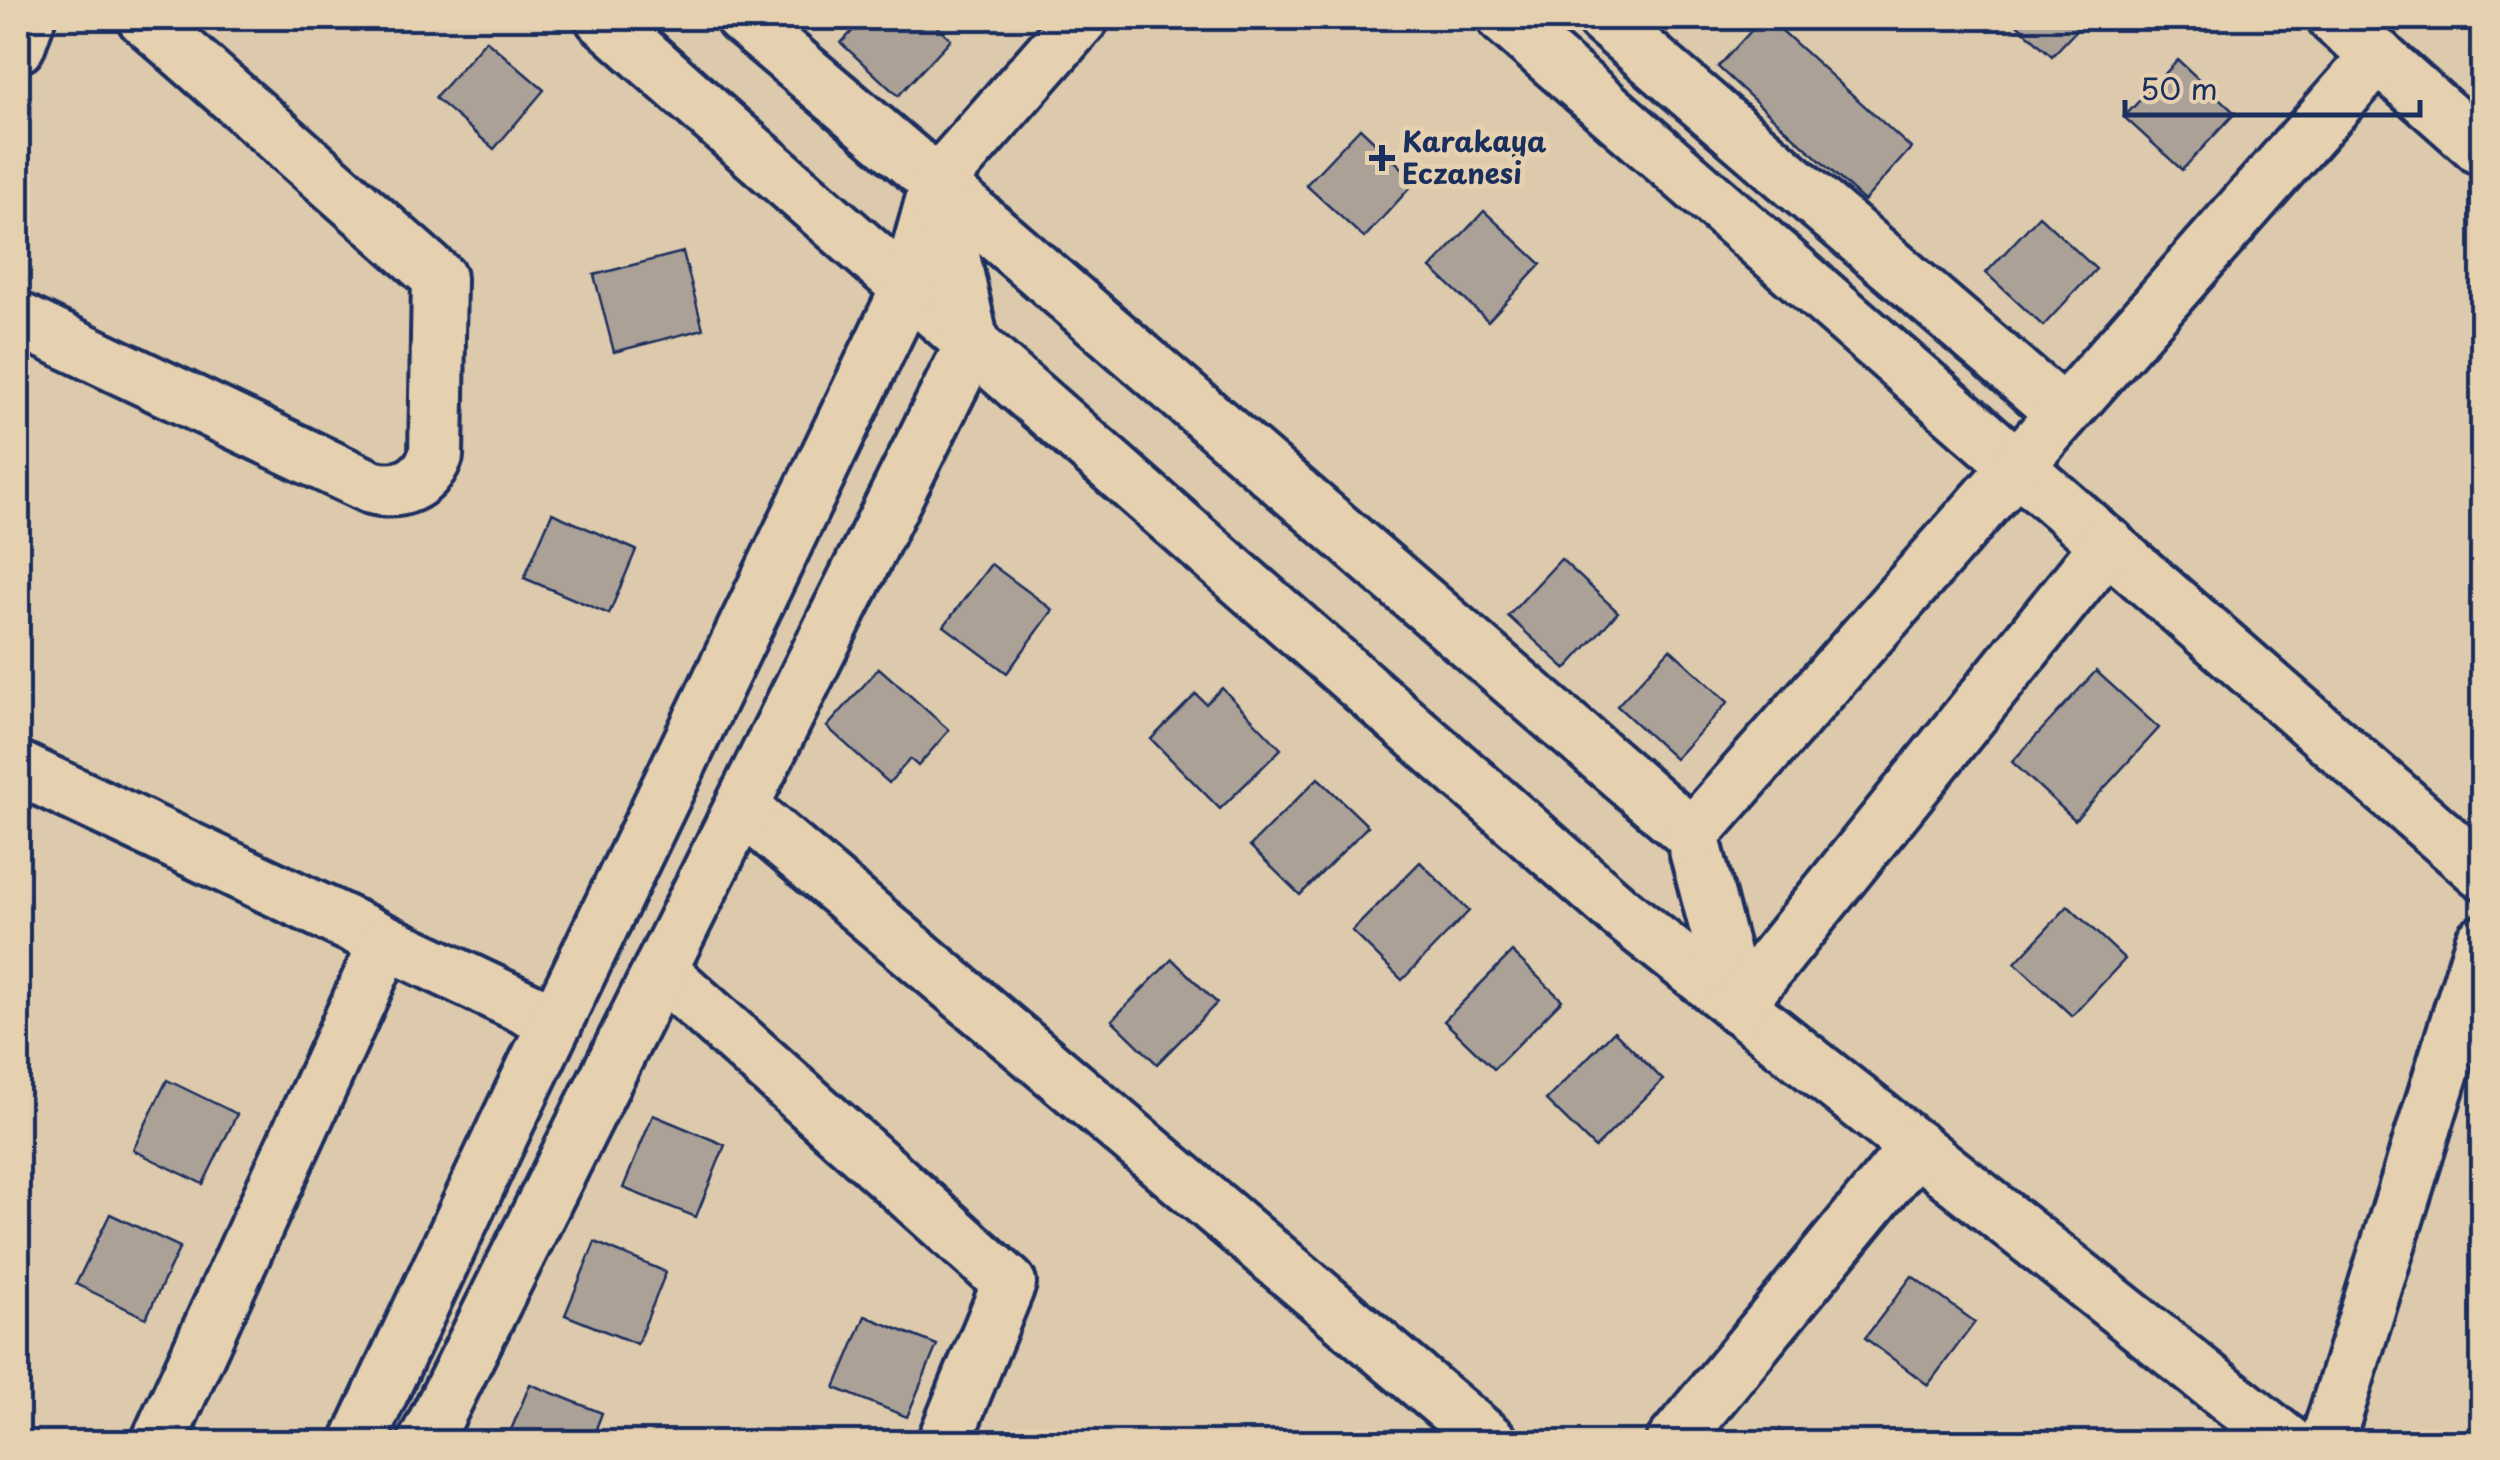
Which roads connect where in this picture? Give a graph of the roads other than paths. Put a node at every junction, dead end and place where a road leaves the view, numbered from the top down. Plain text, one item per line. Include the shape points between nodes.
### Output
1 (28, 18) edge
2 (144, 18) edge
3 (602, 18) edge
4 (742, 18) edge
5 (1082, 18) edge
6 (1504, 18) edge
7 (1603, 18) edge
8 (2334, 18) edge
9 (18, 46) edge
10 (2378, 56) junction
11 (2482, 149) edge
12 (937, 183) junction
13 (908, 288) junction
14 (18, 320) edge
15 (972, 344) junction
16 (2062, 413) junction
17 (2017, 465) junction
18 (2108, 544) junction
19 (18, 768) edge
20 (742, 807) junction
21 (1692, 835) junction
22 (2482, 872) edge
23 (386, 942) junction
24 (2482, 942) edge
25 (660, 970) junction
26 (1737, 1006) junction
27 (556, 1022) junction
28 (1916, 1148) junction
29 (158, 1442) edge
30 (358, 1442) edge
31 (426, 1442) edge
32 (944, 1442) edge
33 (1490, 1442) edge
34 (1673, 1442) edge
35 (2287, 1442) edge
36 (2328, 1442) edge

1 - 9 street
2 - 14 street via 440,278 431,468 398,490 371,486
3 - 13 street
4 - 12 street
5 - 12 street
6 - 17 street
7 - 16 street
8 - 10 street
10 - 11 street
10 - 16 street
12 - 13 street
12 - 15 street
12 - 21 street
13 - 15 street
13 - 27 street
15 - 20 street
15 - 26 street via 1621,913
16 - 17 street
17 - 18 street
17 - 21 street
18 - 22 street
18 - 26 street
19 - 23 street
20 - 25 street
20 - 33 street
21 - 26 street
23 - 27 street
23 - 29 street
24 - 36 street
25 - 31 street
25 - 32 street via 1009,1283
26 - 28 street
27 - 30 street
28 - 34 street
28 - 35 street

